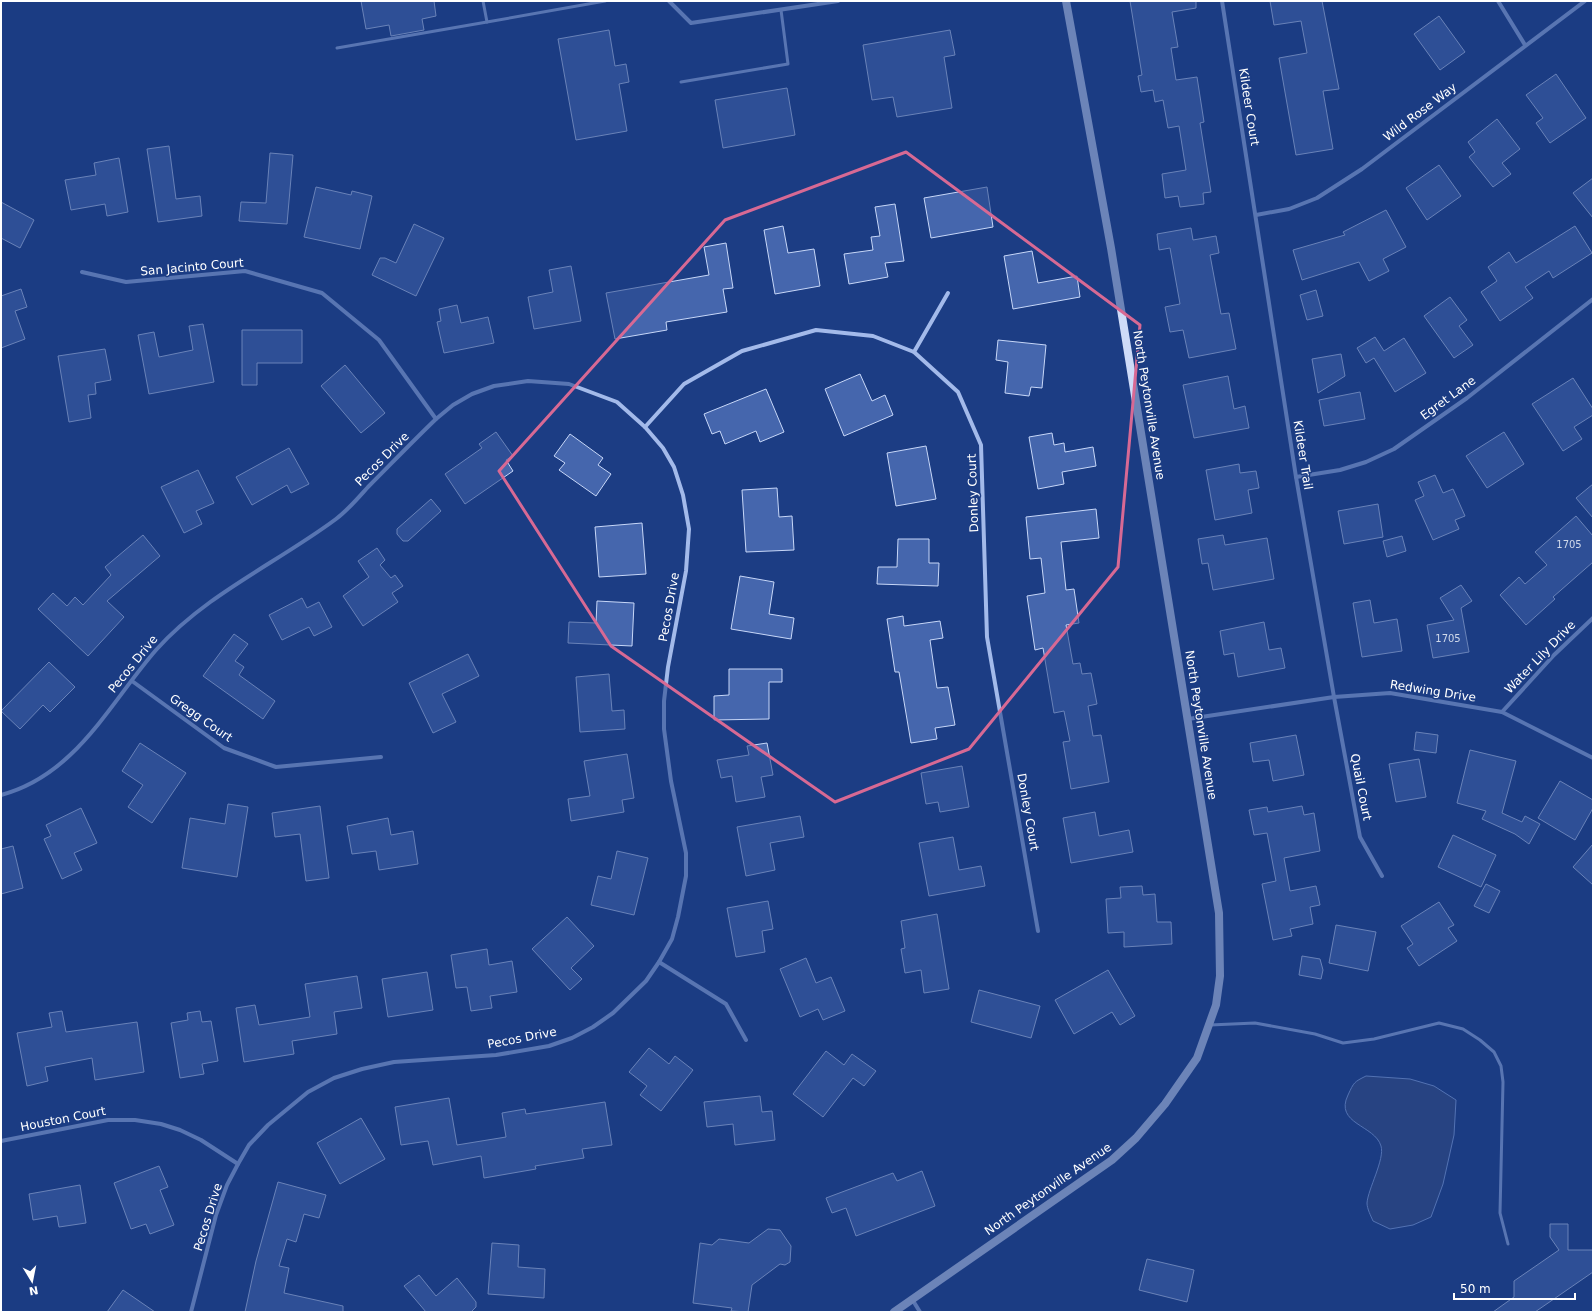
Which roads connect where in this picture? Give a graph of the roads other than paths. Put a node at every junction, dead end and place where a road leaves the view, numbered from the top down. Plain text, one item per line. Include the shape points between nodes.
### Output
1 (483, 1) edge
2 (605, 1) edge
3 (669, 1) edge
4 (838, 1) edge
5 (1066, 1) edge
6 (1222, 1) edge
7 (1498, 1) edge
8 (1585, 1) edge
9 (781, 10) junction
10 (487, 22) junction
11 (1525, 45) junction
12 (338, 48) dead end
13 (681, 82) dead end
14 (1256, 215) junction
15 (82, 272) dead end
16 (948, 294) dead end
17 (1593, 299) edge
18 (914, 352) junction
19 (436, 418) junction
20 (645, 427) junction
21 (1296, 477) junction
22 (1593, 618) edge
23 (132, 681) junction
24 (1334, 697) junction
25 (1502, 712) junction
26 (1188, 719) junction
27 (381, 757) dead end
28 (1593, 758) edge
29 (1, 795) edge
30 (1382, 876) dead end
31 (1038, 931) dead end
32 (659, 962) junction
33 (1210, 1025) junction
34 (746, 1040) dead end
35 (1, 1141) edge
36 (238, 1164) junction
37 (1508, 1244) dead end
38 (912, 1299) junction
39 (191, 1312) edge
40 (894, 1312) edge
41 (920, 1312) edge

1 - 10 lane
2 - 10 lane
3 - 9 street via 690,23
4 - 9 street
5 - 26 street, North Peytonville Avenue via 1111,248
6 - 14 street, Kildeer Court
7 - 11 street
8 - 11 street, Wild Rose Way
9 - 13 lane via 788,64
10 - 12 lane
11 - 14 street, Wild Rose Way via 1362,168 1317,198 1288,209
14 - 21 street, Kildeer Trail
15 - 19 street, San Jacinto Court via 126,282 245,271 322,293 379,340
16 - 18 street
17 - 21 street, Egret Lane via 1467,398 1394,449 1340,470
18 - 20 street, Donley Court via 873,336 816,330 742,351 684,384
18 - 31 street, Donley Court via 958,392 981,445 987,637
19 - 20 street, Pecos Drive via 472,394 494,386 528,381 569,384 617,402
19 - 23 street, Pecos Drive via 338,518 230,588 180,625
20 - 32 street, Pecos Drive via 663,448 674,467 683,495 689,529 686,571 664,701 664,729 671,781 686,853 686,876 672,939
21 - 24 street, Kildeer Trail
22 - 25 street, Water Lily Drive via 1554,654
23 - 27 street, Gregg Court via 224,748 276,767
23 - 29 street, Pecos Drive via 82,744 45,776 24,788
24 - 25 street, Redwing Drive via 1390,693
24 - 26 street, Redwing Drive
24 - 30 street, Quail Court via 1360,837
25 - 28 street, Redwing Drive
26 - 33 street, North Peytonville Avenue via 1219,913 1220,976
32 - 34 street via 726,1004
32 - 36 street, Pecos Drive via 646,981 613,1012 572,1038 549,1046 496,1055 394,1062 334,1078 308,1092 268,1125 249,1146
33 - 37 lane via 1255,1023 1315,1034 1342,1043 1374,1039 1439,1023 1462,1029 1480,1040 1494,1052 1501,1066 1504,1082 1500,1213
33 - 38 street, North Peytonville Avenue via 1196,1058 1165,1104 1136,1138 1112,1160
35 - 36 street, Houston Court via 108,1120 135,1120 180,1130
36 - 39 street, Pecos Drive via 216,1215
38 - 40 street, North Peytonville Avenue
38 - 41 street

